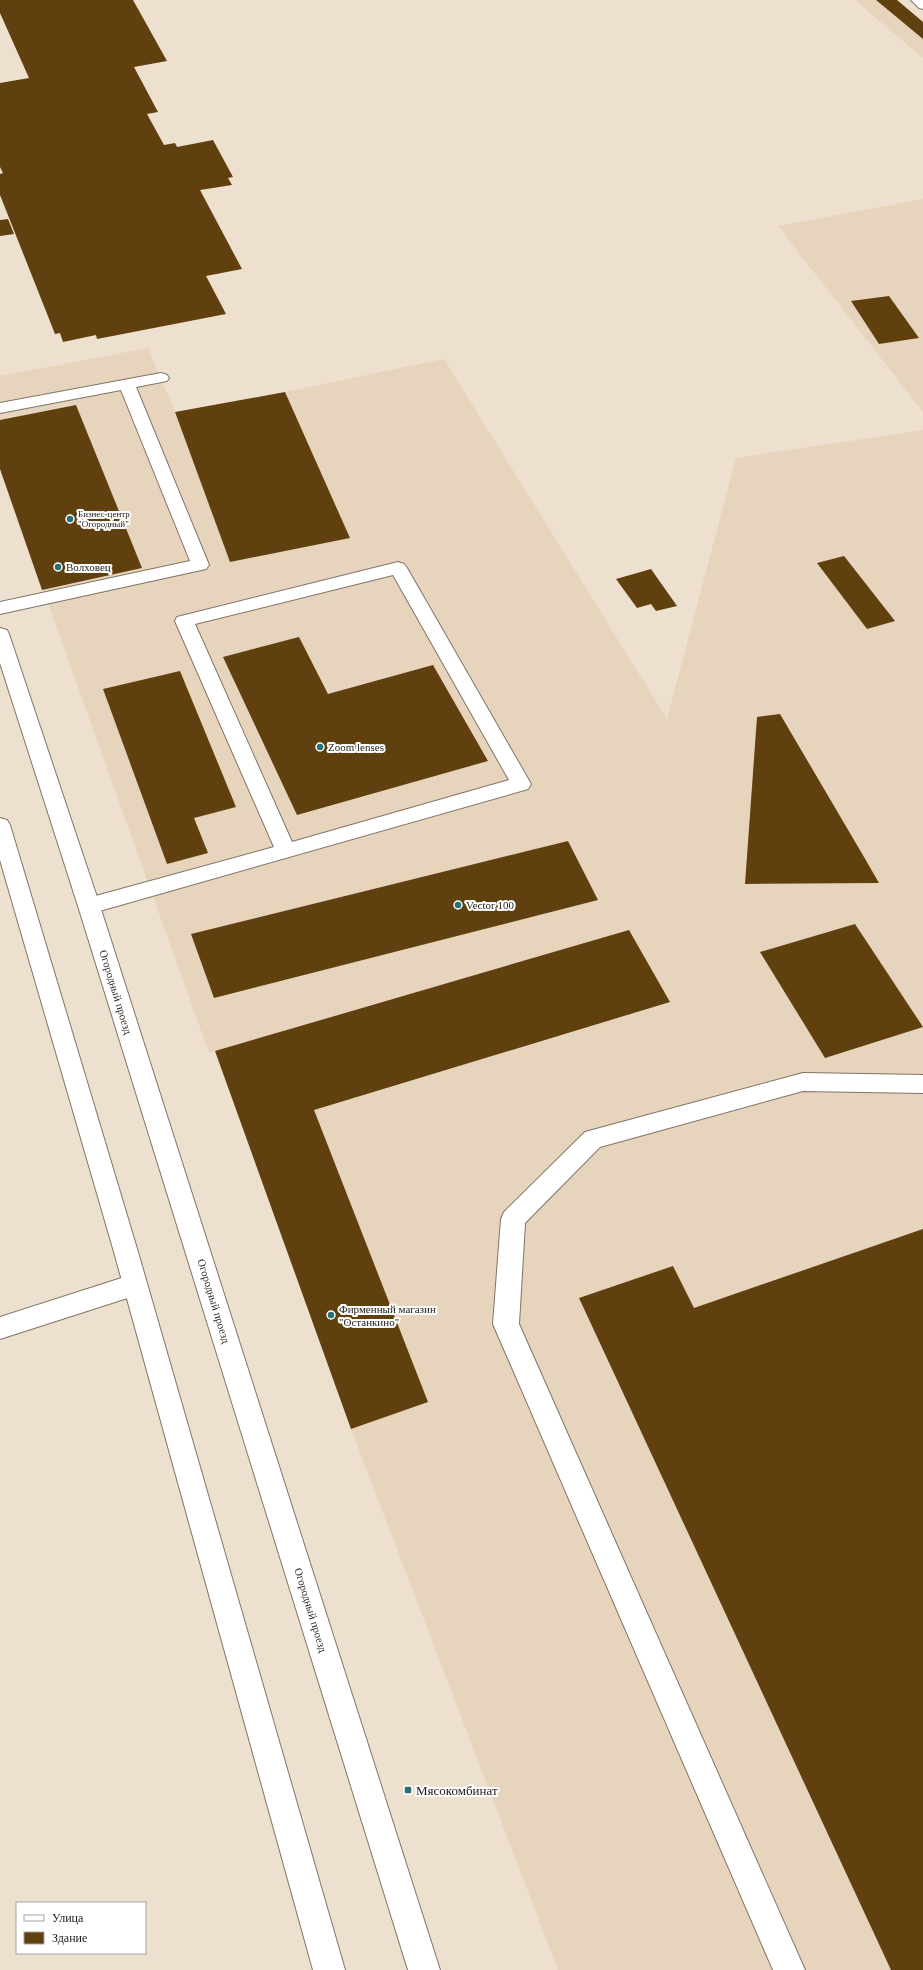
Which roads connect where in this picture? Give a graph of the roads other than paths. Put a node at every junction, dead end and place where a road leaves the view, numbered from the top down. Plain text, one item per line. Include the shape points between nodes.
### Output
1 (917, 0) edge
2 (923, 5) edge
3 (161, 378) dead end
4 (127, 385) junction
5 (0, 408) edge
6 (0, 608) edge
7 (0, 634) edge
8 (0, 825) edge
9 (286, 851) junction
10 (89, 906) junction
11 (923, 1084) edge
12 (134, 1285) junction
13 (0, 1328) edge
14 (329, 1970) edge
15 (424, 1970) edge
16 (789, 1970) edge

1 - 2 main road
3 - 4 main road
4 - 5 main road
4 - 6 main road via 200,565
7 - 10 main road, Огородный проезд
8 - 12 main road
9 - 9 main road via 184,621 398,568 522,784
9 - 10 main road
10 - 15 main road, Огородный проезд
11 - 16 main road via 803,1082 593,1139 513,1219 506,1324
12 - 13 main road
12 - 14 main road

